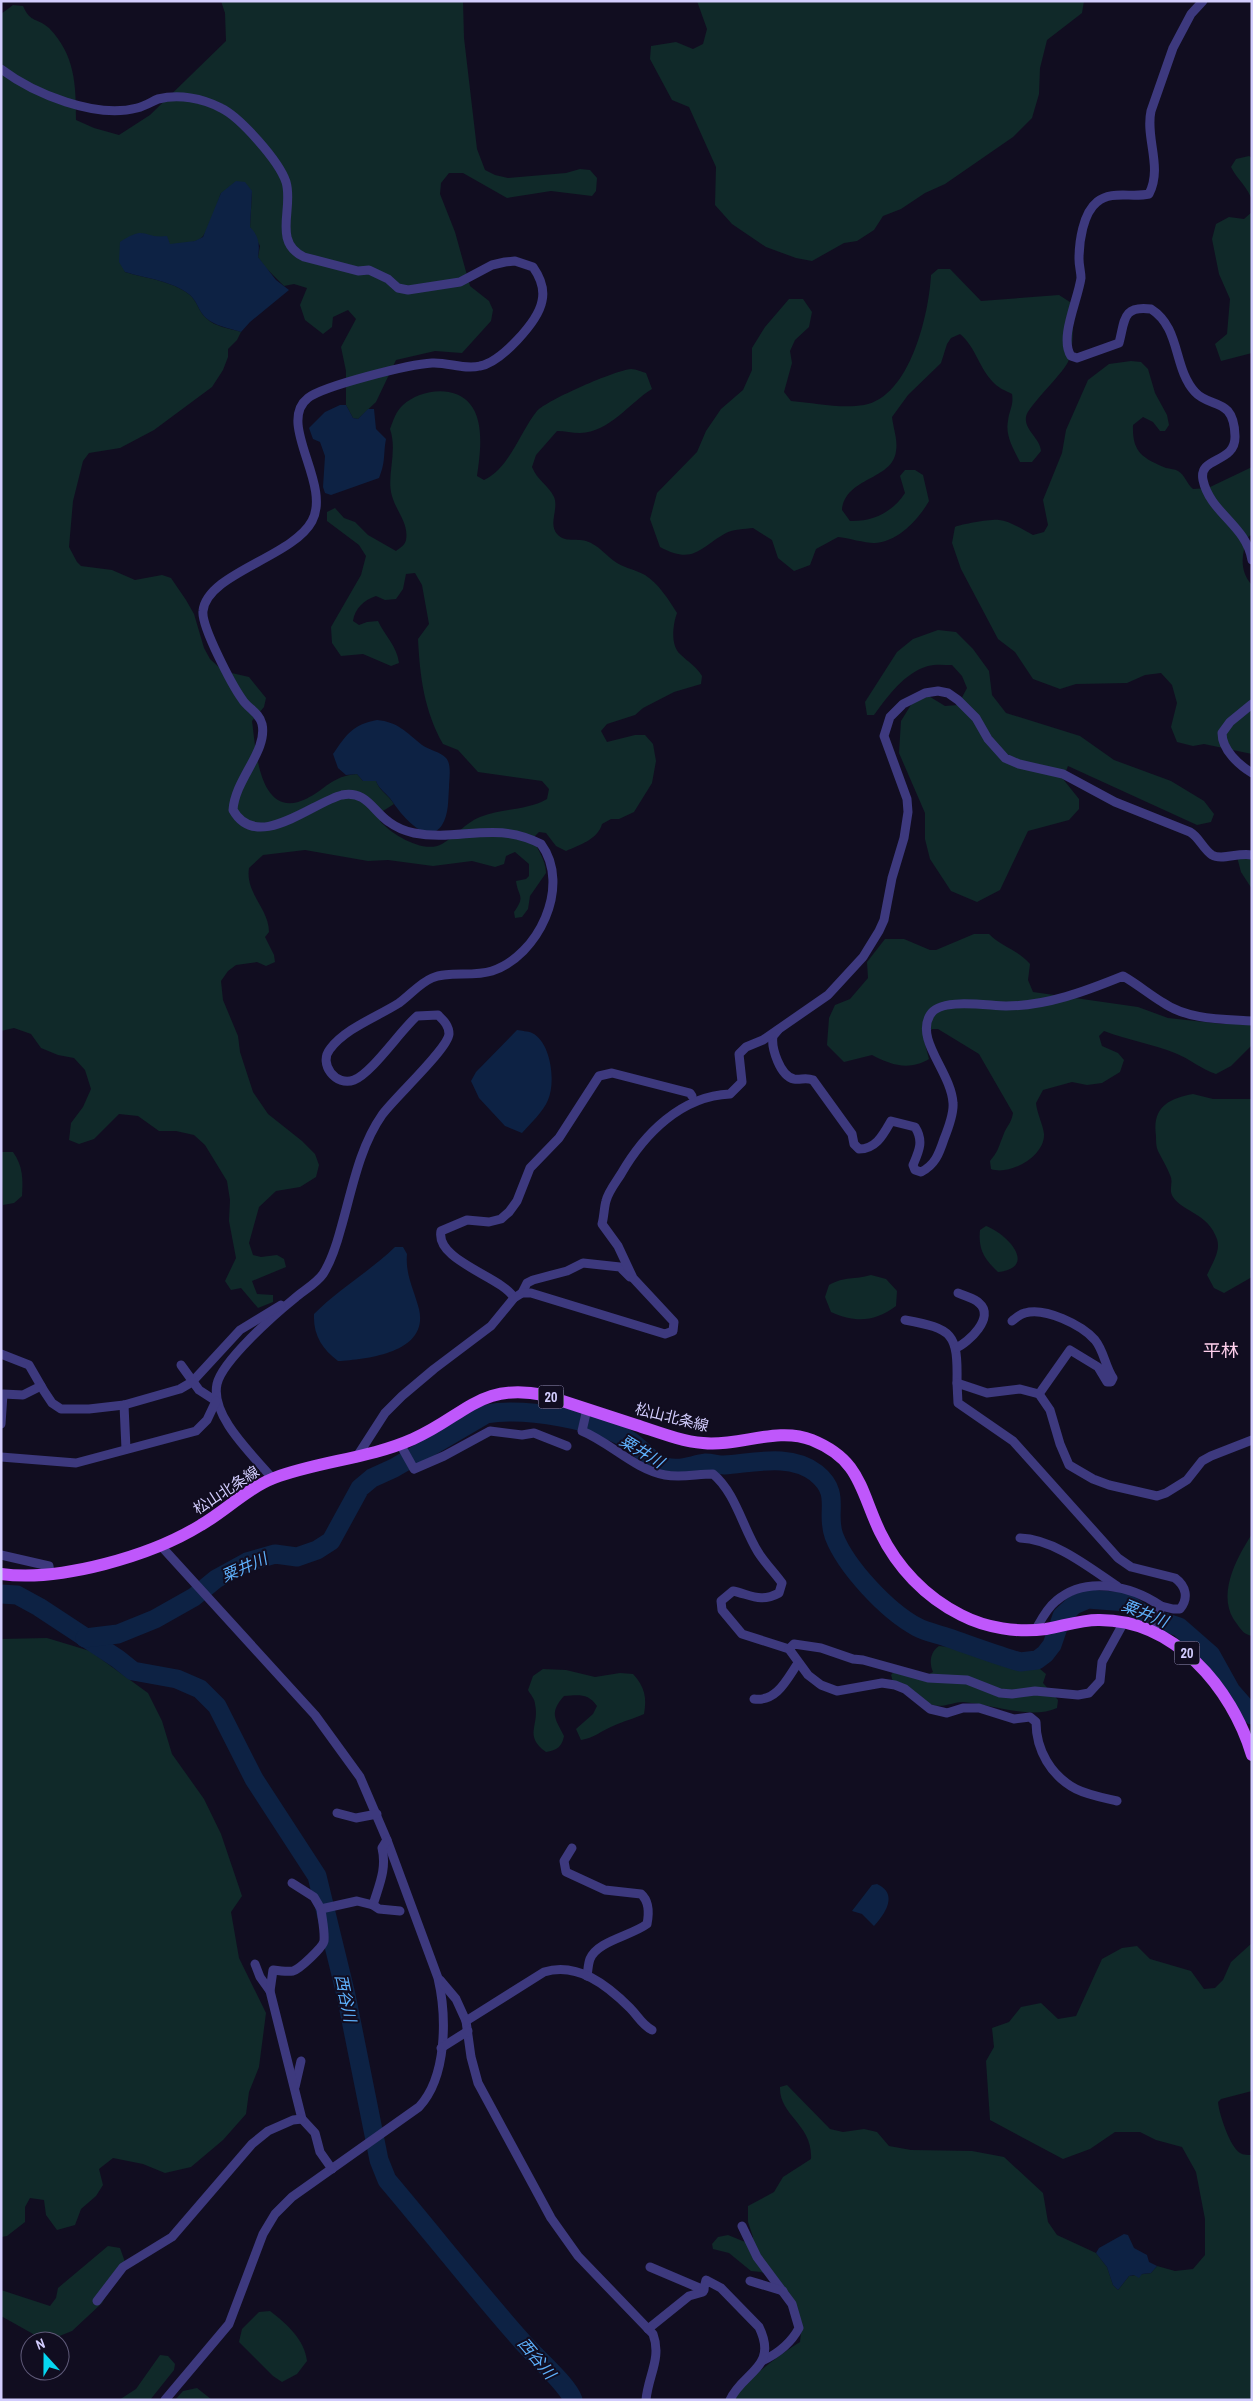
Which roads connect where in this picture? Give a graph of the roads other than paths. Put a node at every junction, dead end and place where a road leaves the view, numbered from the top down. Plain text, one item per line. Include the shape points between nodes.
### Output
1 (1203, 1) edge
2 (1, 69) edge
3 (1252, 560) edge
4 (1252, 704) edge
5 (1252, 773) edge
6 (1252, 855) edge
7 (1252, 1021) edge
8 (784, 1025) junction
9 (730, 1094) junction
10 (692, 1096) junction
11 (669, 1118) junction
12 (633, 1278) junction
13 (958, 1293) dead end
14 (518, 1295) junction
15 (286, 1305) junction
16 (905, 1320) dead end
17 (1012, 1321) dead end
18 (240, 1330) junction
19 (250, 1339) junction
20 (956, 1348) junction
21 (1, 1354) edge
22 (181, 1364) dead end
23 (192, 1382) junction
24 (957, 1383) junction
25 (41, 1386) junction
26 (1038, 1394) junction
27 (216, 1401) junction
28 (124, 1404) junction
29 (586, 1414) junction
30 (1, 1424) edge
31 (1252, 1440) edge
32 (567, 1446) dead end
33 (126, 1449) junction
34 (402, 1449) junction
35 (1, 1457) edge
36 (356, 1458) junction
37 (272, 1479) junction
38 (1020, 1538) dead end
39 (161, 1546) junction
40 (1, 1554) edge
41 (1, 1574) edge
42 (50, 1574) junction
43 (1118, 1586) junction
44 (1161, 1607) junction
45 (1124, 1622) junction
46 (1154, 1628) junction
47 (1040, 1629) junction
48 (789, 1649) junction
49 (798, 1663) junction
50 (754, 1699) dead end
51 (1252, 1755) edge
52 (1117, 1801) dead end
53 (337, 1814) dead end
54 (377, 1814) junction
55 (387, 1840) junction
56 (572, 1848) dead end
57 (292, 1883) dead end
58 (372, 1905) junction
59 (325, 1908) junction
60 (400, 1911) dead end
61 (255, 1964) dead end
62 (587, 1976) junction
63 (438, 1978) junction
64 (270, 1991) junction
65 (466, 2021) junction
66 (652, 2030) dead end
67 (468, 2031) junction
68 (441, 2048) junction
69 (301, 2060) dead end
70 (295, 2087) junction
71 (302, 2119) junction
72 (332, 2169) junction
73 (742, 2226) dead end
74 (650, 2267) dead end
75 (750, 2281) dead end
76 (704, 2290) junction
77 (783, 2291) junction
78 (97, 2301) dead end
79 (648, 2329) junction
80 (762, 2361) junction
81 (165, 2400) edge
82 (646, 2400) edge
83 (730, 2400) edge

1 - 3 street via 1191,14 1173,48 1149,121 1154,185 1149,194 1110,196 1097,201 1086,220 1079,258 1081,277 1066,338 1068,351 1077,358 1119,343 1128,313 1151,309 1163,318 1195,393 1217,403 1231,415 1234,445 1230,453 1208,463 1202,475 1213,503 1237,527
2 - 15 street via 64,102 120,110 182,96 221,108 245,126 286,182 285,230 290,246 304,258 358,271 369,270 398,288 408,290 460,282 492,265 515,261 533,267 542,286 542,300 529,327 491,362 468,367 445,363 419,364 333,386 307,399 297,418 298,432 314,475 316,514 302,536 217,587 205,602 202,612 209,636 242,700 257,713 262,723 256,755 234,796 233,810 243,822 253,826 278,824 344,795 359,796 399,828 442,836 490,831 516,835 541,844 552,864 552,883 544,922 536,936 510,962 479,975 432,978 337,1041 328,1051 325,1061 332,1076 342,1081 353,1081 364,1074 417,1016 438,1015 446,1022 449,1034 443,1048 394,1101 372,1132 364,1148 335,1248 323,1275
4 - 5 street via 1222,733 1224,746
6 - 8 street via 1236,853 1218,857 1210,854 1190,832 1115,802 1063,774 1005,758 988,739 976,718 958,700 938,691 925,693 903,704 890,716 884,736 907,798 908,812 884,920 863,957 828,995
7 - 8 street via 1185,1014 1162,1003 1142,986 1123,976 1068,997 1007,1006 946,1005 932,1010 925,1022 926,1038 945,1072 954,1105 939,1153 921,1172 913,1165 921,1147 919,1133 910,1124 891,1121 874,1146 859,1149 813,1080 789,1077 773,1053 772,1044 773,1036
8 - 9 street via 741,1050 742,1082
9 - 10 street via 720,1089
9 - 11 street via 705,1097
10 - 11 street via 675,1108
10 - 14 street via 612,1073 599,1076 559,1138 530,1168 517,1202 509,1212 501,1219 489,1222 467,1220 440,1231 442,1243 452,1254
11 - 12 street via 635,1150 606,1200 602,1224 618,1246
12 - 14 street via 620,1267 582,1263 527,1283
12 - 14 street via 668,1314 674,1322 673,1331 665,1334 531,1293
13 - 20 street via 980,1303 985,1316 972,1339
14 - 36 street via 491,1326 434,1368 384,1413
15 - 18 street
15 - 19 street
16 - 20 street via 941,1329
17 - 26 street via 1027,1312 1063,1318 1094,1339 1102,1350 1112,1378 1107,1382 1098,1367 1070,1350
18 - 19 street
18 - 23 street
19 - 27 street via 223,1371 217,1384
20 - 24 street
21 - 25 street via 29,1365
22 - 23 street
23 - 27 street
23 - 28 street via 180,1389
24 - 26 street via 987,1393 1020,1389
24 - 44 street via 958,1403 1012,1441 1118,1558 1131,1567 1181,1582 1186,1597 1180,1609
25 - 28 street via 52,1403 61,1409
25 - 30 street via 23,1395 3,1394
26 - 31 street via 1050,1410 1069,1465 1108,1485 1157,1496 1187,1480 1202,1461
27 - 33 street via 196,1432
27 - 37 street via 221,1415
28 - 33 street
29 - 34 main road, 松山北条線 / 20 via 544,1395 524,1391 494,1394 473,1403
29 - 47 main road, 松山北条線 / 20 via 705,1443 773,1436 811,1440 839,1456 856,1474 888,1546 908,1575 936,1600 983,1623 1002,1628
29 - 48 street via 582,1431 631,1461 663,1475 712,1474 717,1478 736,1506 742,1525 758,1552 782,1583 779,1593 765,1600 733,1591 721,1601 722,1610 742,1634
32 - 34 street via 534,1433 522,1435 490,1431 414,1469
33 - 35 street via 76,1463
34 - 36 main road, 松山北条線 / 20
36 - 37 main road, 松山北条線 / 20
37 - 39 main road, 松山北条線 / 20 via 200,1526
38 - 43 street via 1039,1541 1077,1559
39 - 42 main road, 松山北条線 / 20
39 - 54 street via 341,1748 360,1777
40 - 42 street via 49,1566
41 - 42 main road, 松山北条線 / 20
43 - 44 street via 1147,1596
43 - 47 street via 1094,1586 1068,1593 1056,1601
44 - 46 street
45 - 46 main road, 松山北条線 / 20
45 - 47 main road, 松山北条線 / 20 via 1097,1620
45 - 48 street via 1102,1662 1100,1681 1089,1693 1078,1695 1036,1691 1000,1693 966,1680 928,1678 821,1648 794,1644
46 - 51 main road, 松山北条線 / 20 via 1197,1662 1242,1727
48 - 49 street
49 - 50 street via 777,1692 764,1700
49 - 52 street via 821,1686 837,1691 895,1685 905,1689 930,1710 947,1713 962,1708 978,1708 1014,1719 1030,1716 1036,1722 1036,1742 1042,1755 1063,1780 1077,1790
53 - 54 street via 356,1818
54 - 55 street
55 - 58 street via 382,1848 384,1871
55 - 63 street
56 - 62 street via 564,1861 566,1872 604,1890 641,1894 649,1915 647,1924 638,1932 598,1948 590,1959
57 - 59 street
58 - 59 street via 357,1901
58 - 60 street
59 - 64 street via 323,1945 298,1970 273,1970
61 - 64 street
62 - 65 street via 554,1969 544,1972
62 - 66 street via 614,1993
63 - 65 street via 456,1999
63 - 68 street via 442,1998
64 - 70 street
65 - 67 street
67 - 68 street
67 - 79 street via 478,2083 550,2218 578,2256
68 - 72 street via 435,2084 429,2096 419,2107
69 - 70 street
70 - 71 street
71 - 72 street via 315,2133 320,2152
71 - 78 street via 279,2125 252,2144 172,2237 123,2267
72 - 81 street via 292,2197 275,2214 263,2234 229,2324
73 - 77 street via 757,2257
74 - 76 street
75 - 77 street
76 - 79 street via 689,2296
76 - 80 street via 706,2280 721,2288 759,2327
77 - 80 street via 792,2304 799,2328 794,2338
79 - 82 street via 656,2344 657,2356
80 - 83 street via 758,2369 734,2390

